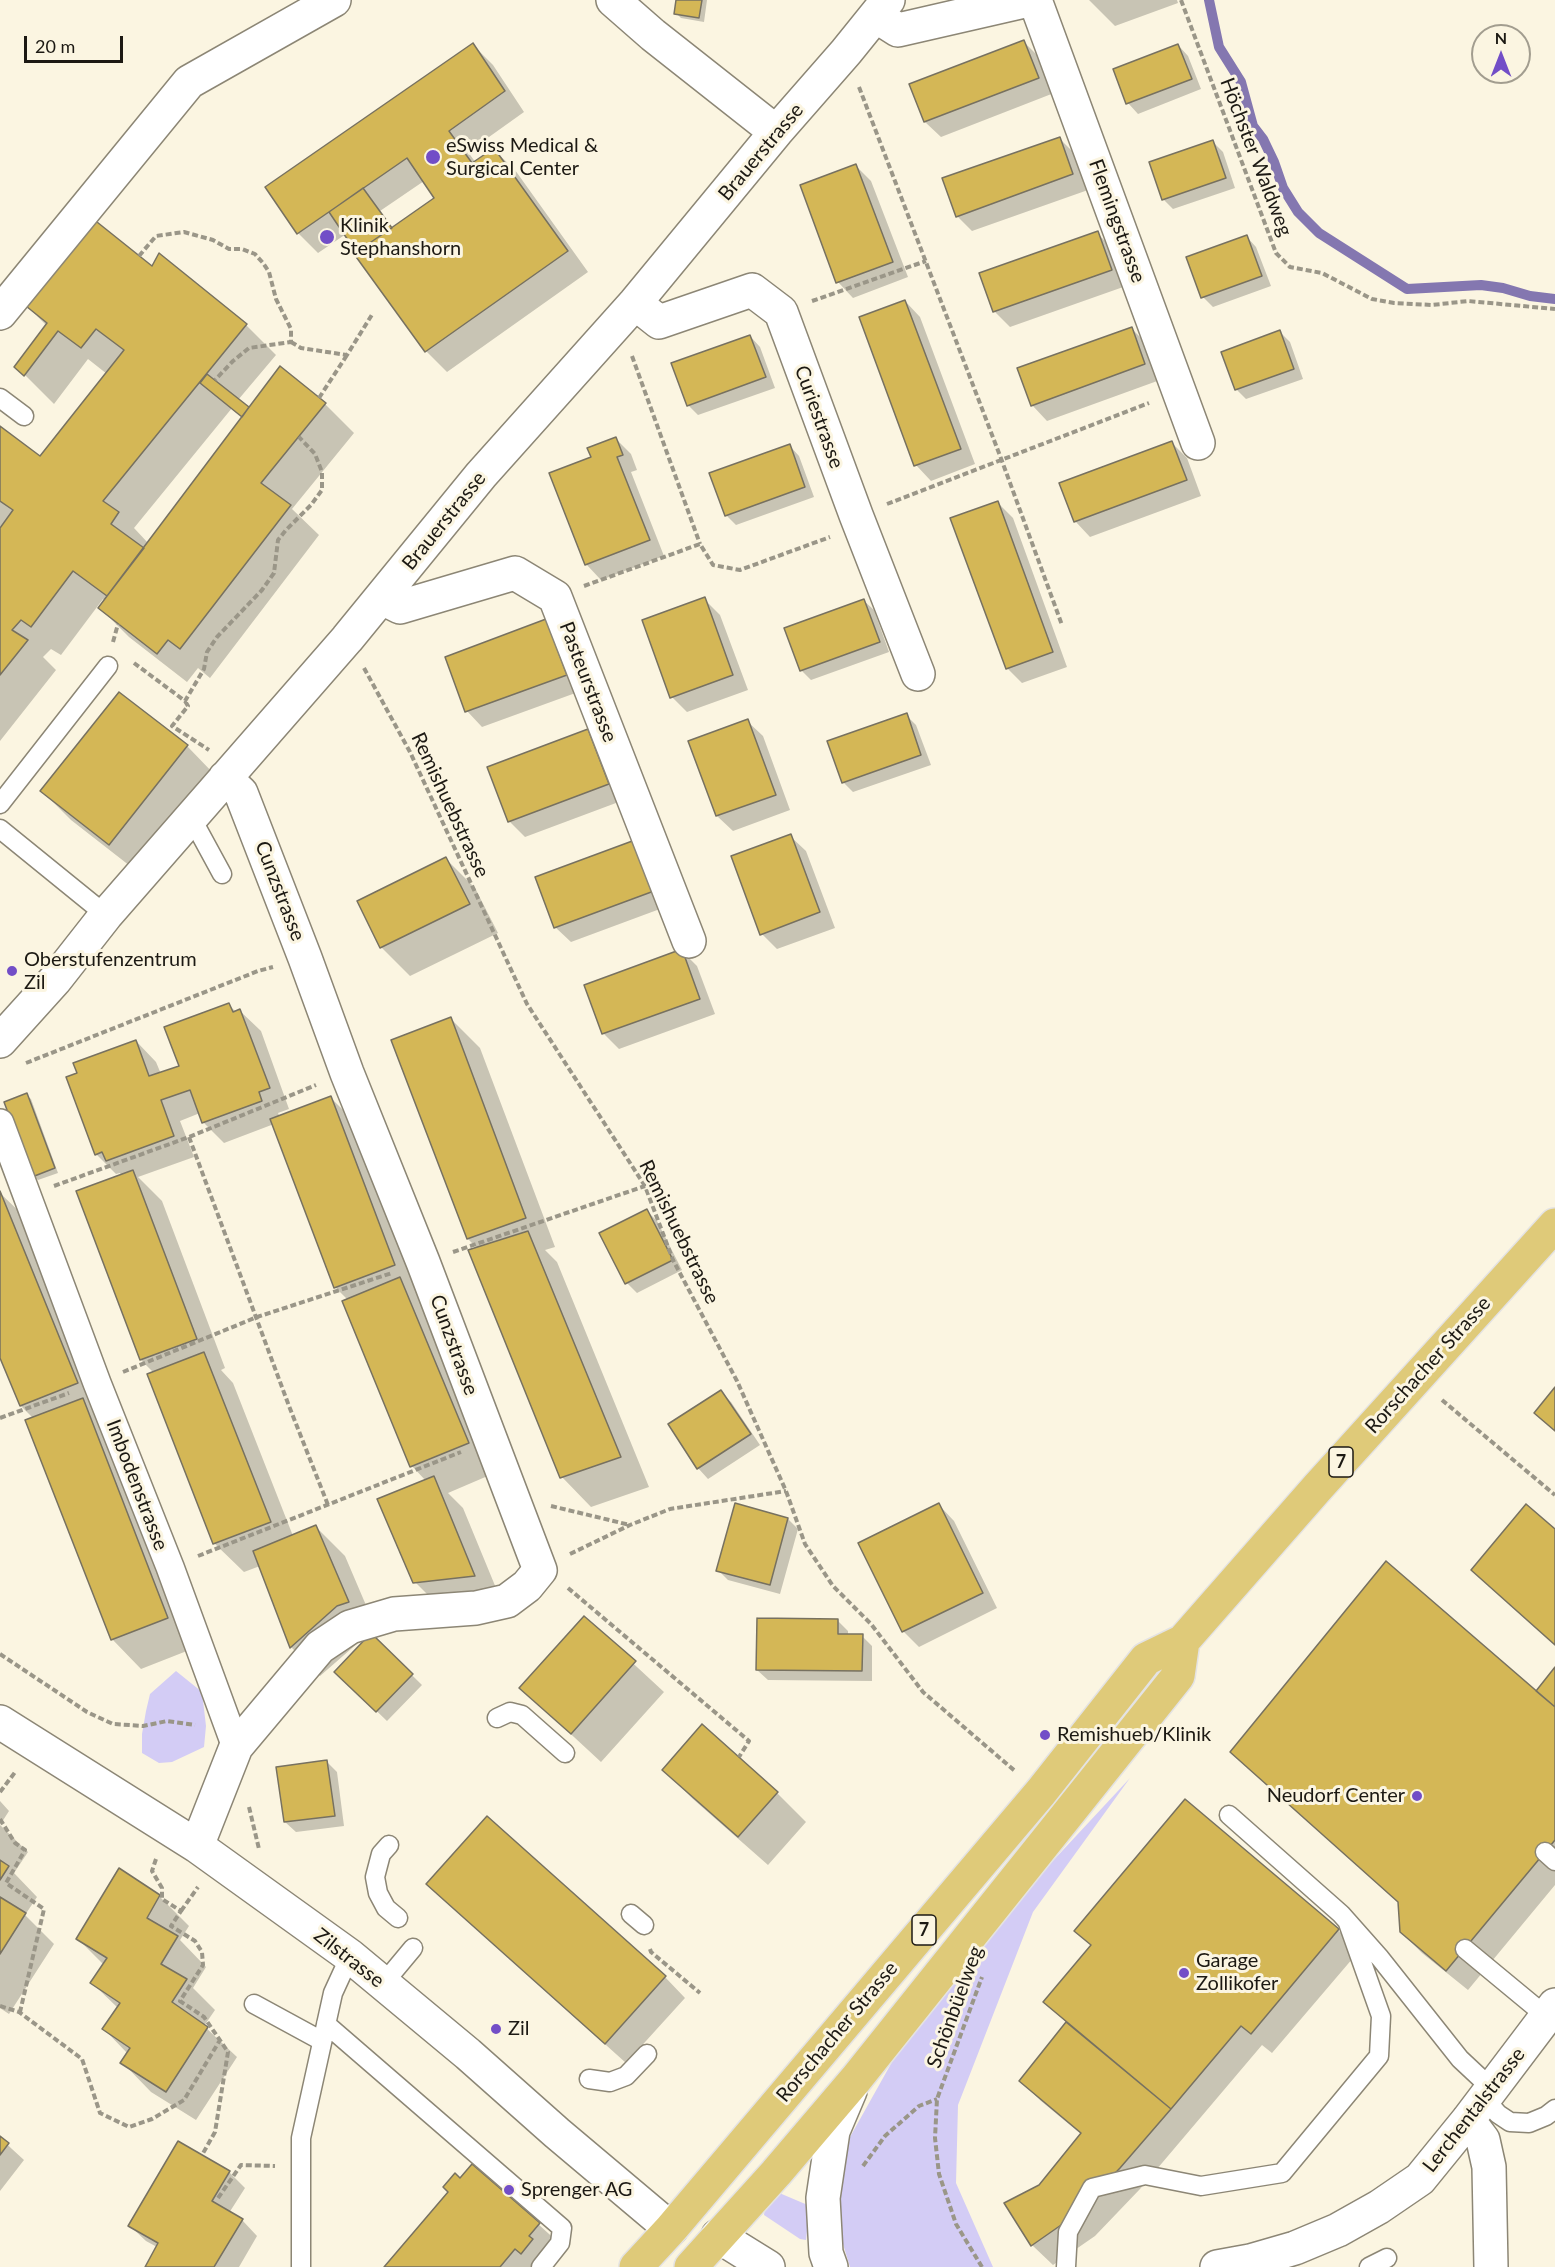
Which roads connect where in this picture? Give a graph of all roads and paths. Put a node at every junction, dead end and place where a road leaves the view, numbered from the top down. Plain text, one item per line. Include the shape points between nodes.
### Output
1 (334, 0) edge
2 (613, 0) edge
3 (1029, 0) edge
4 (1035, 0) edge
5 (1182, 0) edge
6 (882, 8) edge
7 (858, 84) dead end
8 (776, 132) junction
9 (140, 256) dead end
10 (926, 261) junction
11 (636, 303) junction
12 (1555, 309) edge
13 (781, 312) junction
14 (0, 313) edge
15 (373, 313) dead end
16 (291, 342) junction
17 (631, 353) dead end
18 (347, 355) junction
19 (215, 380) dead end
20 (1179, 391) junction
21 (0, 398) edge
22 (319, 398) dead end
23 (24, 416) dead end
24 (299, 436) dead end
25 (1198, 443) dead end
26 (1002, 461) junction
27 (858, 521) junction
28 (700, 544) junction
29 (555, 597) junction
30 (381, 598) junction
31 (1062, 625) dead end
32 (347, 639) junction
33 (130, 660) dead end
34 (108, 666) dead end
35 (918, 674) dead end
36 (185, 701) junction
37 (222, 767) junction
38 (0, 804) edge
39 (191, 817) junction
40 (0, 829) edge
41 (222, 874) dead end
42 (106, 915) junction
43 (689, 941) dead end
44 (305, 958) junction
45 (0, 1041) edge
46 (21, 1065) dead end
47 (347, 1072) junction
48 (0, 1123) edge
49 (189, 1137) junction
50 (645, 1186) junction
51 (28, 1196) junction
52 (1555, 1225) edge
53 (423, 1262) junction
54 (257, 1317) junction
55 (98, 1383) junction
56 (1439, 1397) dead end
57 (0, 1418) edge
58 (490, 1440) junction
59 (786, 1491) junction
60 (1555, 1495) edge
61 (512, 1497) junction
62 (328, 1505) junction
63 (630, 1525) junction
64 (170, 1567) junction
65 (540, 1569) junction
66 (1183, 1641) junction
67 (0, 1654) edge
68 (497, 1718) dead end
69 (0, 1722) edge
70 (232, 1738) junction
71 (565, 1754) dead end
72 (739, 1757) dead end
73 (19, 1767) dead end
74 (0, 1792) edge
75 (1041, 1792) junction
76 (1229, 1815) dead end
77 (0, 1819) edge
78 (389, 1845) dead end
79 (197, 1846) junction
80 (158, 1854) dead end
81 (195, 1891) dead end
82 (181, 1911) junction
83 (398, 1918) dead end
84 (1348, 1923) junction
85 (413, 1948) dead end
86 (1465, 1949) dead end
87 (651, 1952) dead end
88 (350, 1956) junction
89 (985, 1969) dead end
90 (383, 1984) junction
91 (700, 1993) dead end
92 (254, 2004) dead end
93 (0, 2006) edge
94 (1551, 2011) edge
95 (20, 2012) junction
96 (324, 2033) junction
97 (220, 2040) junction
98 (647, 2054) dead end
99 (590, 2079) dead end
100 (856, 2079) junction
101 (937, 2099) junction
102 (1481, 2102) junction
103 (1555, 2109) edge
104 (202, 2155) dead end
105 (282, 2166) dead end
106 (862, 2167) dead end
107 (218, 2198) dead end
108 (671, 2229) junction
109 (718, 2236) junction
110 (1387, 2258) dead end
111 (302, 2267) edge
112 (541, 2267) edge
113 (636, 2267) edge
114 (679, 2267) edge
115 (691, 2267) edge
116 (768, 2267) edge
117 (831, 2267) edge
118 (982, 2267) edge
119 (1066, 2267) edge
120 (1216, 2267) edge
121 (1369, 2267) edge
122 (1491, 2267) edge

1 - 14 street via 189,82
2 - 8 street
3 - 6 street via 898,30
4 - 20 street, Flemingstrasse
5 - 12 path, Höchster Waldweg via 1276,253 1290,267 1322,273 1372,299 1394,303 1432,305 1468,301
6 - 8 street, Brauerstrasse
7 - 10 path
8 - 11 street, Brauerstrasse
9 - 16 path via 156,236 184,232 255,254 269,272 276,299 291,329
10 - 13 path
10 - 26 path
11 - 13 street via 659,322 752,290
11 - 30 street, Brauerstrasse via 481,475
13 - 27 street, Curiestrasse
15 - 18 path
16 - 18 path via 301,348
16 - 19 path via 249,348
17 - 28 path
18 - 22 path
20 - 25 street, Flemingstrasse
20 - 26 path
21 - 23 lane
24 - 36 path via 315,454 322,472 322,490 278,540 274,573 217,637
26 - 27 path
26 - 31 path
27 - 28 path via 740,570 713,565
27 - 35 street, Curiestrasse
28 - 29 path
29 - 30 street, Pasteurstrasse via 515,573 400,607
29 - 43 street, Pasteurstrasse
30 - 32 street, Brauerstrasse
32 - 37 street, Brauerstrasse
32 - 50 path, Remishuebstrasse via 410,752 527,1004
33 - 36 path
34 - 38 lane
36 - 37 path via 188,706 172,726
37 - 39 street, Brauerstrasse
37 - 44 street, Cunzstrasse via 241,793
39 - 41 lane
39 - 42 street, Brauerstrasse
40 - 42 lane
42 - 45 street, Brauerstrasse
44 - 46 path via 258,971
44 - 47 street, Cunzstrasse
47 - 49 path
47 - 53 street, Cunzstrasse
48 - 51 street, Imbodenstrasse
49 - 51 path
49 - 54 path
50 - 53 path
50 - 59 path, Remishuebstrasse via 673,1260 737,1381
51 - 55 street, Imbodenstrasse
52 - 66 main road, Rorschacher Strasse / 7
53 - 54 path
53 - 58 street, Cunzstrasse
54 - 55 path
54 - 62 path
55 - 57 path
55 - 64 street, Imbodenstrasse
56 - 60 path
58 - 61 street, Cunzstrasse
58 - 62 path
59 - 63 path via 670,1509
59 - 75 path, Remishuebstrasse via 805,1544 833,1587 871,1624 923,1692
61 - 63 path
61 - 65 street, Cunzstrasse
62 - 64 path
63 - 65 path
64 - 70 street, Imbodenstrasse
65 - 70 street via 527,1587 507,1601 476,1608 394,1614 350,1627 320,1647
65 - 72 path via 563,1584 749,1741
66 - 75 main road, Rorschacher Strasse / 7 via 1146,1659
66 - 100 main road, 7 via 1178,1676
67 - 70 path via 87,1712 113,1724 143,1726 167,1721
68 - 71 lane via 510,1712 522,1714
69 - 79 street, Zilstrasse
70 - 79 street
73 - 74 path
75 - 108 main road, Rorschacher Strasse / 7
76 - 84 lane
77 - 95 path via 15,1843 25,1850 6,1883 44,1909
78 - 83 lane via 381,1854 375,1877 386,1908
79 - 88 street, Zilstrasse
80 - 82 path via 152,1870 162,1888 162,1899
81 - 82 path
82 - 97 path via 171,1926 195,1941 202,1952 203,1965 180,2001 204,2017
84 - 102 lane via 1460,2059
84 - 119 lane via 1381,2016 1379,2056 1282,2173 1201,2186 1144,2175 1092,2188 1068,2232
85 - 90 lane
86 - 94 lane
87 - 91 path
88 - 90 street, Zilstrasse
88 - 96 lane via 333,1993
89 - 101 path, Schönbüelweg
90 - 108 street, Zilstrasse
92 - 96 lane
93 - 95 path
94 - 102 street, Lerchentalstrasse
95 - 97 path via 82,2059 100,2113 129,2127 184,2100
96 - 111 lane via 301,2138
96 - 112 lane via 562,2228 561,2243
97 - 104 path via 228,2052 215,2132
98 - 99 lane via 626,2076 609,2082
100 - 109 main road, 7
100 - 117 street via 833,2131 823,2198 826,2253
101 - 106 path, Schönbüelweg via 919,2106 885,2136
101 - 118 path, Schönbüelweg via 935,2138 939,2174 956,2224
102 - 103 lane via 1510,2122 1529,2123
102 - 120 street, Lerchentalstrasse via 1420,2179 1379,2207 1295,2248
102 - 122 street via 1489,2167
105 - 107 path via 241,2165
108 - 109 main road
108 - 113 main road, Rorschacher Strasse / 7
108 - 114 main road
109 - 115 main road, 7
109 - 116 street
110 - 121 lane

